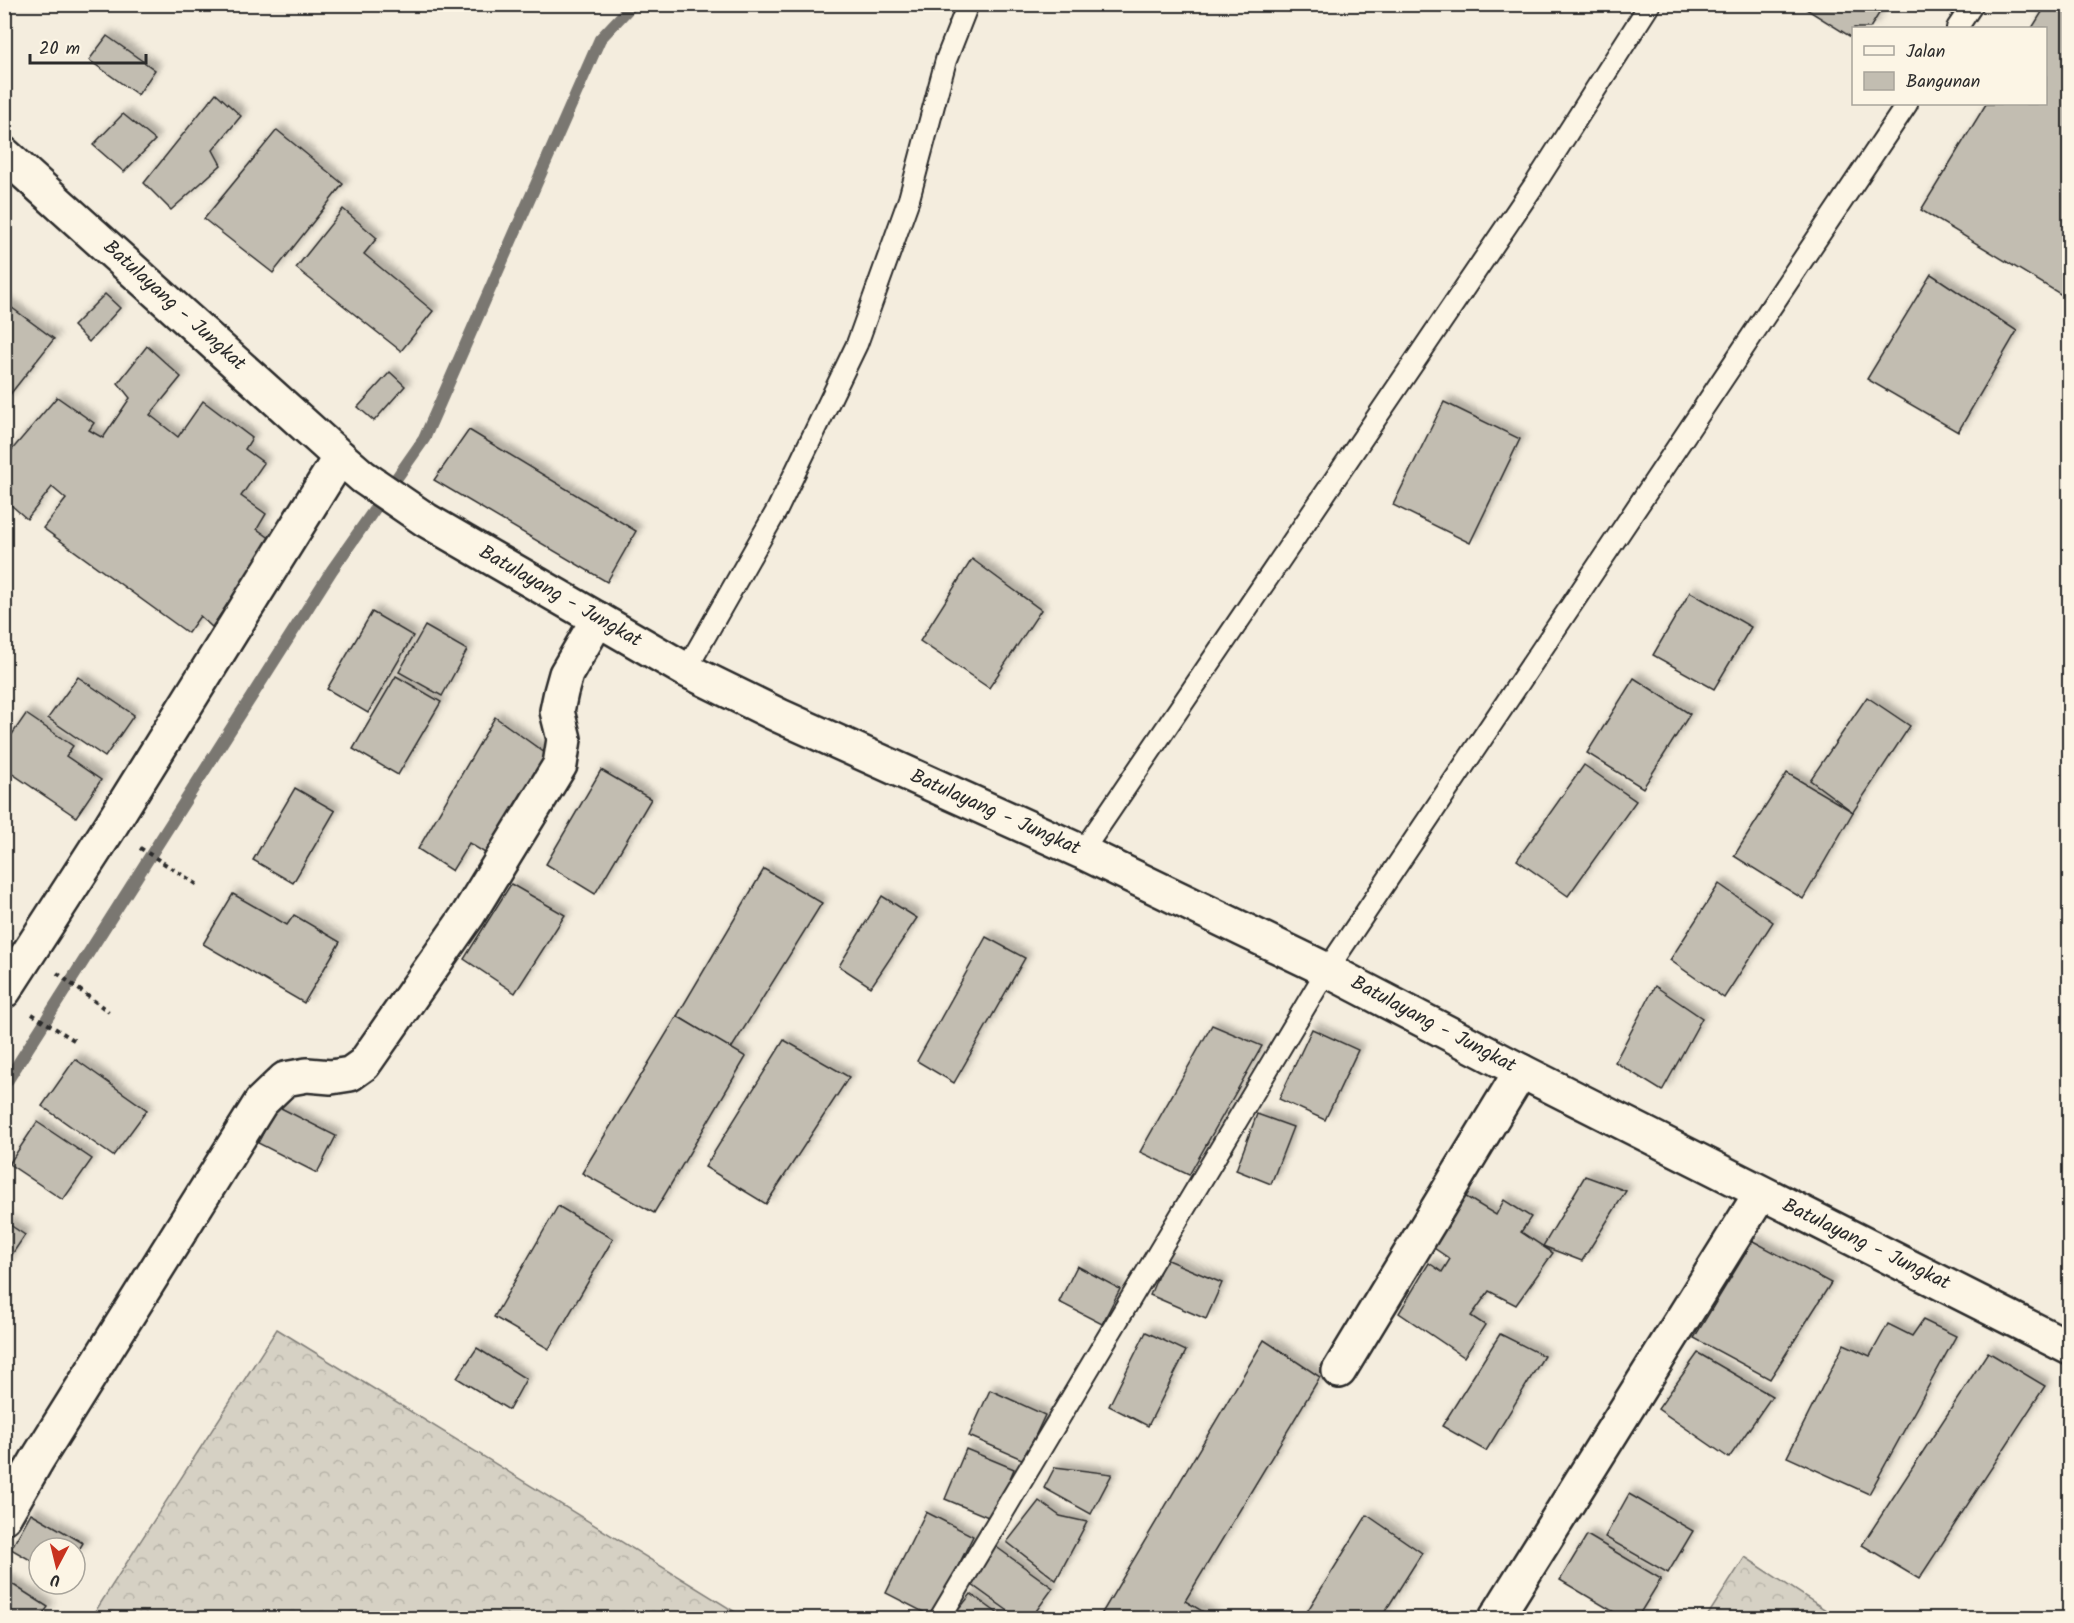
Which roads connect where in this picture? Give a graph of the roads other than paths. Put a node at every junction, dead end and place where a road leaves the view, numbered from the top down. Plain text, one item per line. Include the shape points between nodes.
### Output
1 (968, 4) edge
2 (1650, 4) edge
3 (1973, 4) edge
4 (1958, 27) edge
5 (1906, 105) edge
6 (4, 154) edge
7 (352, 467) junction
8 (598, 619) junction
9 (686, 670) junction
10 (1082, 852) junction
11 (1327, 970) junction
12 (4, 991) edge
13 (1521, 1071) junction
14 (1761, 1193) junction
15 (2070, 1348) edge
16 (1340, 1371) dead end
17 (4, 1517) edge
18 (940, 1618) edge
19 (1496, 1618) edge

1 - 9 lane via 946,60 909,199 857,344 777,510
2 - 10 lane via 1537,181
3 - 4 lane
5 - 11 lane
6 - 7 main road, Batulayang - Jungkat
7 - 8 main road, Batulayang - Jungkat via 426,520
7 - 12 main road
8 - 9 main road, Batulayang - Jungkat
8 - 17 main road via 566,674 561,692 557,711 564,739 560,765 468,915 364,1064 350,1074 285,1079 261,1102
9 - 10 main road, Batulayang - Jungkat
10 - 11 main road, Batulayang - Jungkat
11 - 13 main road, Batulayang - Jungkat
11 - 18 lane
13 - 14 main road, Batulayang - Jungkat
13 - 16 main road
14 - 15 main road, Batulayang - Jungkat
14 - 19 main road

